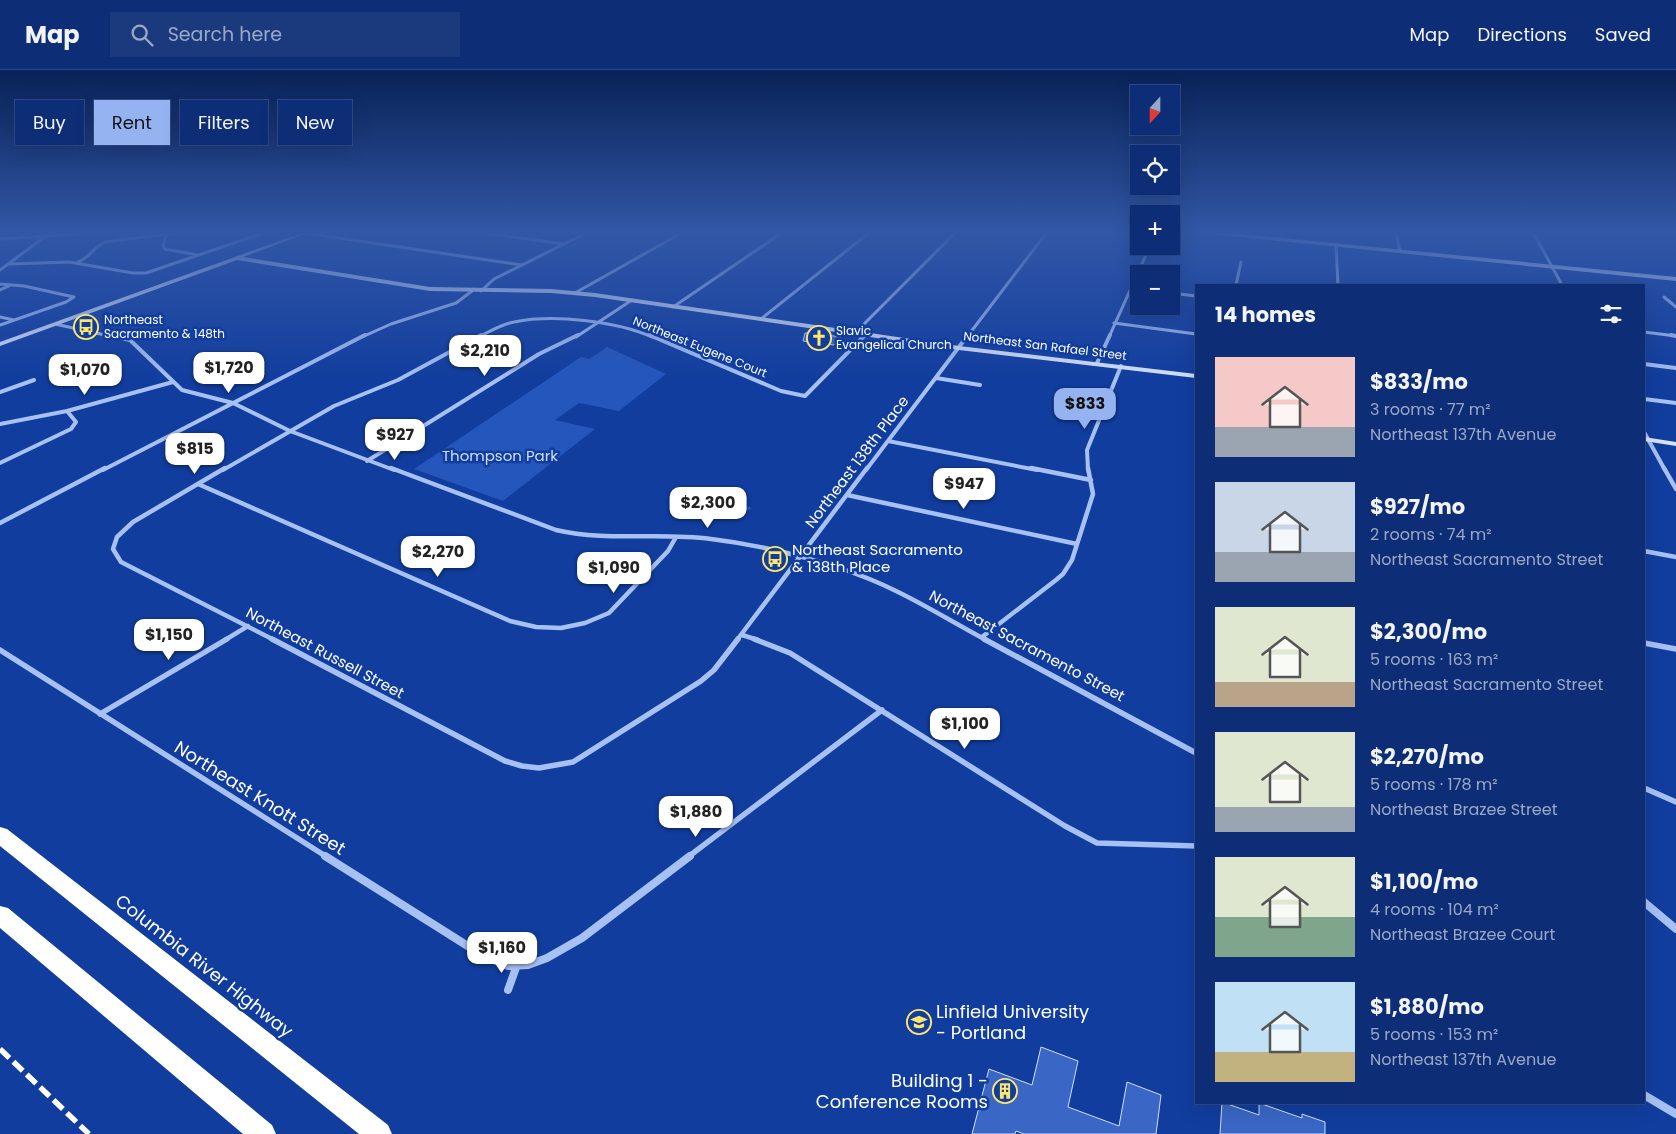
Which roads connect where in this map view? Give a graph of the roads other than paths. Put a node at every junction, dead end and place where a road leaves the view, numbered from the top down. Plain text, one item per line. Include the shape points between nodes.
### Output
1 (171, 282) edge
2 (379, 282) edge
3 (489, 282) edge
4 (595, 282) edge
5 (710, 282) edge
6 (808, 282) edge
7 (906, 282) edge
8 (1009, 282) edge
9 (0, 284) edge
10 (12, 285) junction
11 (0, 290) edge
12 (472, 291) junction
13 (480, 291) junction
14 (575, 293) junction
15 (1130, 293) edge
16 (1180, 295) edge
17 (1195, 296) edge
18 (1664, 297) dead end
19 (632, 300) junction
20 (673, 307) junction
21 (1676, 308) edge
22 (0, 317) edge
23 (761, 319) junction
24 (15, 320) junction
25 (598, 322) junction
26 (1114, 323) junction
27 (54, 324) junction
28 (0, 325) edge
29 (1645, 332) edge
30 (855, 333) junction
31 (866, 334) junction
32 (1195, 334) edge
33 (1676, 336) edge
34 (0, 344) edge
35 (959, 348) junction
36 (1097, 363) junction
37 (1645, 364) edge
38 (1121, 366) junction
39 (1676, 368) edge
40 (1195, 376) edge
41 (936, 378) junction
42 (34, 380) dead end
43 (173, 382) junction
44 (980, 385) dead end
45 (0, 392) edge
46 (1645, 399) edge
47 (233, 403) junction
48 (1676, 403) edge
49 (67, 411) junction
50 (0, 424) edge
51 (290, 431) junction
52 (1646, 440) edge
53 (888, 441) junction
54 (1676, 444) edge
55 (367, 460) junction
56 (0, 463) edge
57 (1092, 480) junction
58 (198, 484) junction
59 (1676, 489) edge
60 (847, 495) junction
61 (0, 523) edge
62 (676, 537) junction
63 (117, 538) joint
64 (1077, 544) junction
65 (1645, 551) edge
66 (1676, 557) edge
67 (800, 558) junction
68 (248, 626) junction
69 (742, 636) junction
70 (982, 638) junction
71 (1645, 643) edge
72 (1676, 649) edge
73 (0, 650) edge
74 (882, 710) junction
75 (100, 714) junction
76 (1195, 752) edge
77 (546, 768) joint
78 (1645, 788) edge
79 (1676, 802) edge
80 (0, 835) edge
81 (1195, 846) edge
82 (1645, 903) edge
83 (0, 915) edge
84 (1676, 929) edge
85 (517, 965) junction
86 (508, 990) dead end
87 (1645, 1096) edge
88 (1676, 1114) edge
89 (262, 1134) edge
90 (379, 1134) edge

1 - 27 street
2 - 12 street, Northeast San Rafael Street
3 - 13 street
4 - 14 street
5 - 20 street
6 - 23 street
7 - 30 street
8 - 35 street, Northeast 138th Place
9 - 10 street
10 - 11 street
10 - 24 street via 74,297
12 - 13 street, Northeast San Rafael Street
12 - 47 street via 456,303 359,338
13 - 14 street, Northeast San Rafael Street
14 - 19 street, Northeast San Rafael Street
15 - 26 street
16 - 17 street
18 - 21 street
19 - 20 street, Northeast San Rafael Street
19 - 25 street
20 - 23 street, Northeast San Rafael Street
22 - 24 street
23 - 30 street, Northeast San Rafael Street
24 - 28 street
25 - 31 street, Northeast Eugene Court via 638,330 780,391 805,396
25 - 51 street, Northeast Eugene Court via 526,320 505,324 398,380 342,402
25 - 55 street via 539,354
26 - 32 street
26 - 36 street
27 - 34 street
27 - 43 street, Northeast Sacramento Street via 130,340
29 - 33 street
30 - 31 street, Northeast San Rafael Street
31 - 35 street, Northeast San Rafael Street
35 - 36 street, Northeast San Rafael Street
35 - 41 street, Northeast 138th Place
36 - 38 street, Northeast San Rafael Street
37 - 39 street
38 - 40 street, Northeast San Rafael Street
38 - 57 street via 1088,450 1086,461
41 - 44 street
41 - 53 street, Northeast 138th Place
42 - 45 street
43 - 47 street, Northeast Sacramento Street via 189,393
43 - 49 street
46 - 48 street
47 - 51 street, Northeast Sacramento Street
47 - 61 street
49 - 50 street
49 - 56 street via 76,422 72,429
51 - 55 street, Northeast Sacramento Street
51 - 58 street, Northeast Eugene Court
52 - 54 street
52 - 59 street
53 - 57 street
53 - 60 street, Northeast 138th Place
55 - 62 street, Northeast Sacramento Street via 568,534 600,538
57 - 64 street via 1093,494
58 - 62 street via 510,620 539,628 571,627 609,613 668,551
58 - 63 street, Northeast Eugene Court via 139,518
60 - 64 street
60 - 67 street, Northeast 138th Place
62 - 67 street, Northeast Sacramento Street via 723,540
63 - 68 street, Northeast Russell Street via 113,551 121,562
64 - 70 street via 1063,574
65 - 66 street
67 - 69 street, Northeast 138th Place
67 - 70 street, Northeast Sacramento Street via 877,582
68 - 75 street
68 - 77 street, Northeast Russell Street via 505,762 527,768
69 - 74 street via 790,653
69 - 77 street, Northeast 138th Place via 701,681 586,755 573,762
70 - 76 street, Northeast Sacramento Street
71 - 72 street
73 - 75 street, Northeast Knott Street
74 - 81 street via 1065,826 1098,843
74 - 85 street via 582,938 550,957
75 - 85 street, Northeast Knott Street via 482,955 507,966
78 - 79 street
80 - 90 highway, Columbia River Highway
82 - 84 street
83 - 89 highway
85 - 86 street
87 - 88 street

